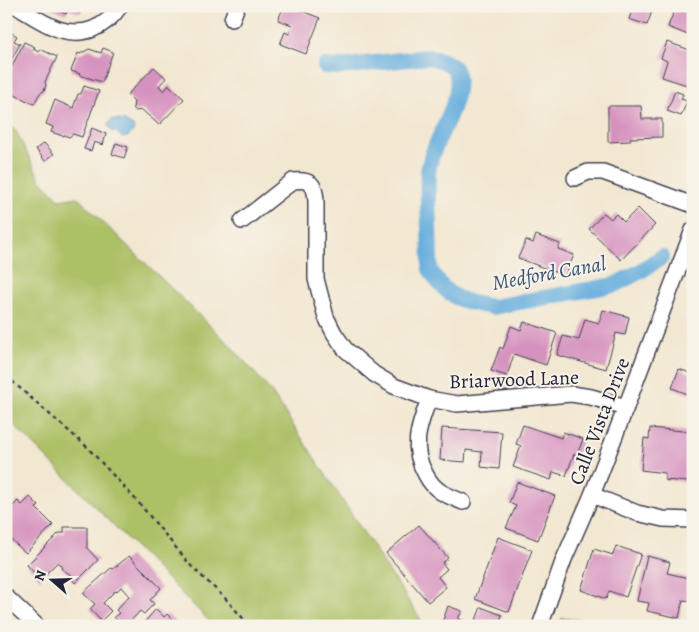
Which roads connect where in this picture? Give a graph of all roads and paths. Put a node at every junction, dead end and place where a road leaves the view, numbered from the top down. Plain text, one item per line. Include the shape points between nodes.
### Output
1 (16, 6) edge
2 (120, 6) edge
3 (575, 178) dead end
4 (693, 205) edge
5 (242, 221) dead end
6 (693, 230) edge
7 (6, 376) edge
8 (429, 400) junction
9 (626, 407) junction
10 (592, 495) junction
11 (462, 502) dead end
12 (693, 520) edge
13 (6, 596) edge
14 (37, 626) edge
15 (250, 626) edge
16 (540, 626) edge

1 - 2 street via 53,28 69,32 100,26
3 - 4 street via 588,172 603,172
5 - 8 street, Briarwood Lane via 293,181 304,180 311,184 316,190 316,279 326,317 334,333 345,349 374,374
6 - 9 street, Calle Vista Drive
7 - 15 path via 86,447 138,502 192,567
8 - 9 street, Briarwood Lane via 457,404 571,394 591,396
8 - 11 street via 416,445 419,463 429,481 440,491
9 - 10 street, Calle Vista Drive
10 - 12 street via 637,513 663,519
10 - 16 street, Calle Vista Drive
13 - 14 street

